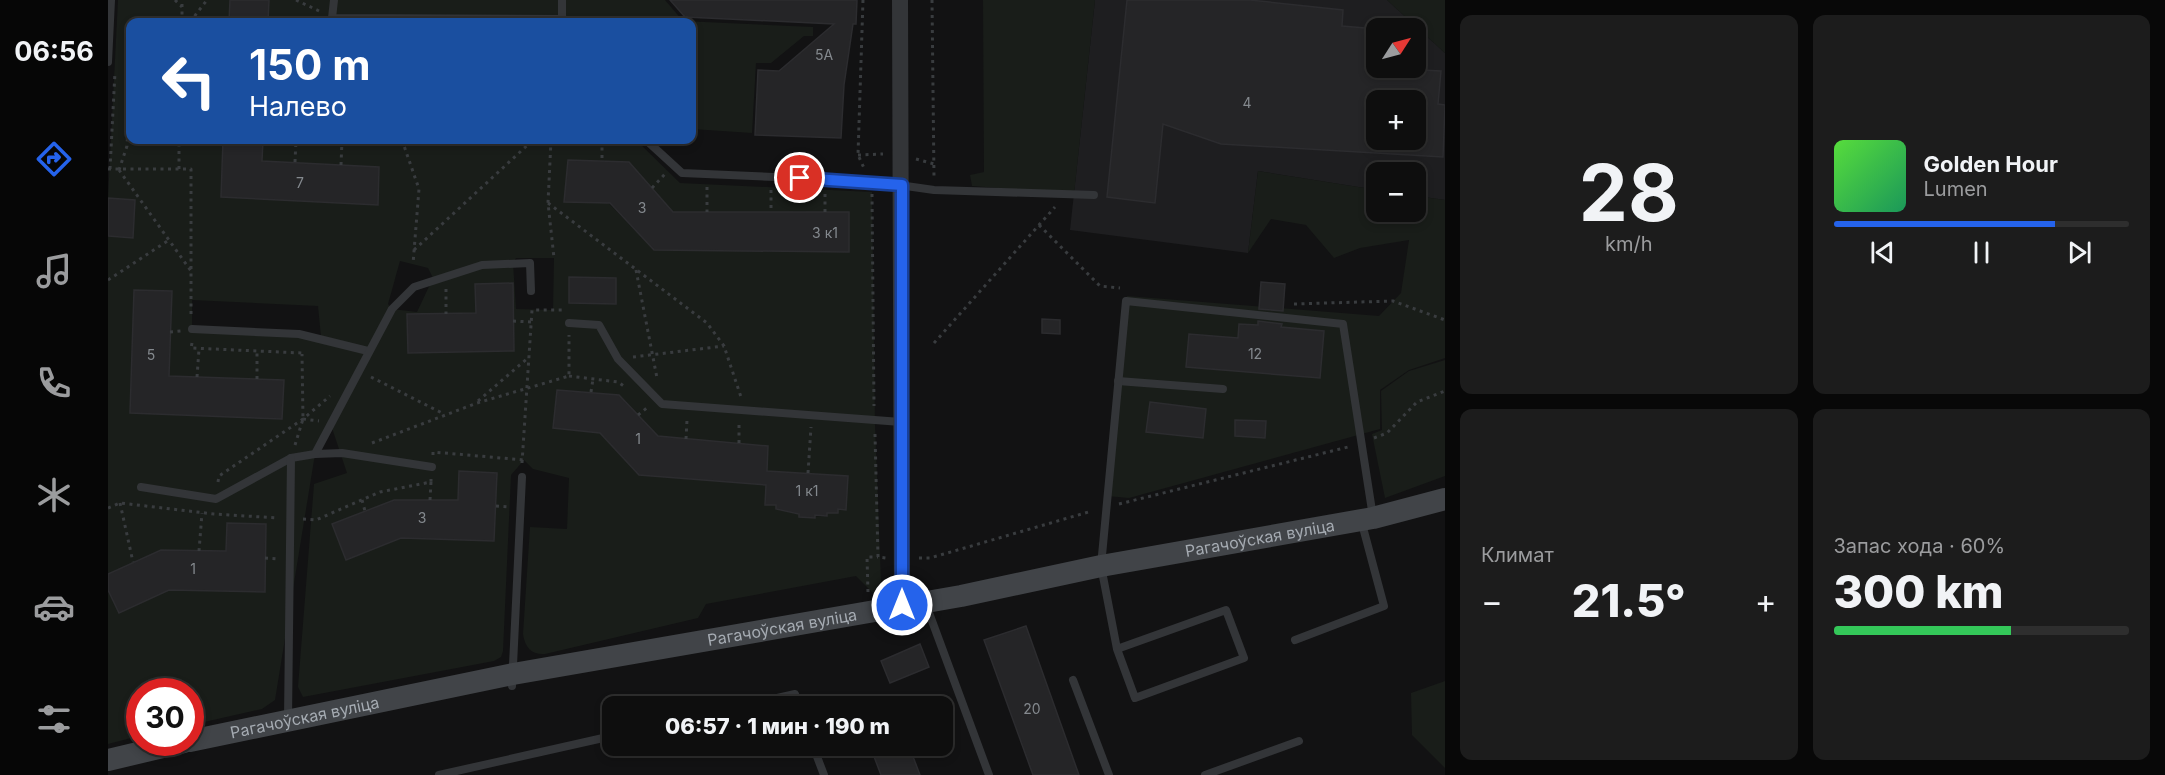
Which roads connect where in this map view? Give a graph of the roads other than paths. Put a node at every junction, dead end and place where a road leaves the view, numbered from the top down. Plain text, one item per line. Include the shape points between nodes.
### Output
1 (111, 0) edge
2 (334, 0) edge
3 (562, 0) edge
4 (900, 0) edge
5 (333, 18) edge
6 (562, 18) edge
7 (112, 63) edge
8 (650, 144) edge
9 (902, 185) junction
10 (1094, 195) dead end
11 (531, 291) dead end
12 (569, 323) road end
13 (192, 329) road end
14 (369, 351) junction
15 (1118, 381) junction
16 (1223, 389) dead end
17 (901, 422) junction
18 (315, 454) junction
19 (291, 458) junction
20 (432, 467) road end
21 (522, 477) dead end
22 (141, 487) dead end
23 (1445, 499) edge
24 (1367, 519) junction
25 (1101, 566) junction
26 (925, 602) junction
27 (902, 605) junction
28 (1294, 640) dead end
29 (1117, 649) junction
30 (513, 680) junction
31 (1073, 680) dead end
32 (288, 721) junction
33 (204, 738) edge
34 (602, 738) edge
35 (1299, 741) dead end
36 (126, 756) edge
37 (817, 756) edge
38 (108, 760) edge
39 (439, 775) edge
40 (824, 775) edge
41 (989, 775) edge
42 (1109, 775) edge
43 (1205, 775) edge

1 - 7 lane
2 - 5 lane
3 - 6 lane
4 - 9 street
8 - 9 lane via 681,173
9 - 10 lane via 934,190
9 - 17 street
11 - 14 lane via 530,263 482,265 445,275 414,287 399,301
12 - 17 lane via 599,325 618,359 662,404
13 - 14 lane via 299,334
14 - 18 lane
15 - 16 lane
15 - 24 lane via 1126,301 1343,324 1362,443
15 - 25 lane
17 - 27 street
18 - 19 lane
18 - 20 lane via 342,453
19 - 22 lane via 216,499
19 - 32 lane
21 - 30 lane
23 - 24 street, Рагачоўская вуліца
24 - 25 street, Рагачоўская вуліца
24 - 28 lane via 1384,606
25 - 26 street, Рагачоўская вуліца
25 - 29 lane
26 - 27 street, Рагачоўская вуліца
26 - 41 lane
27 - 30 street, Рагачоўская вуліца
29 - 29 lane via 1136,698 1244,658 1226,610
30 - 32 street, Рагачоўская вуліца
31 - 42 lane
32 - 33 street, Рагачоўская вуліца
34 - 39 lane
35 - 43 lane
36 - 38 street
37 - 40 lane

